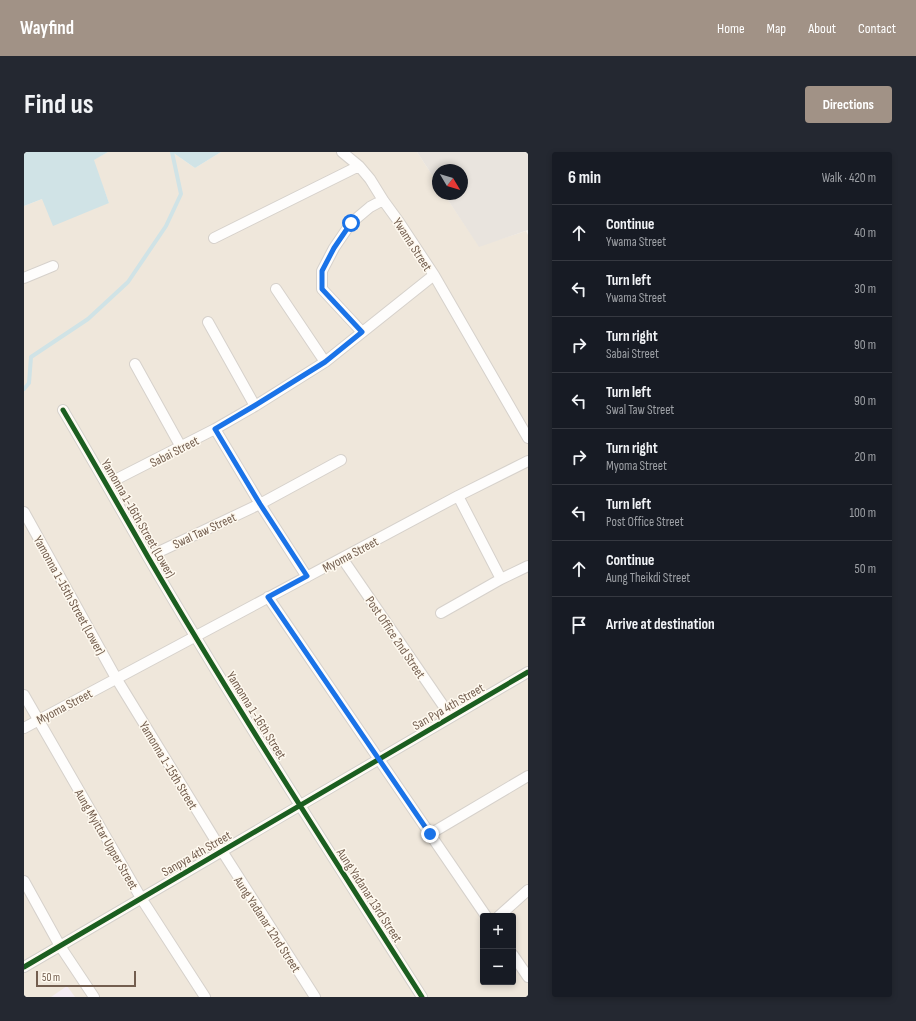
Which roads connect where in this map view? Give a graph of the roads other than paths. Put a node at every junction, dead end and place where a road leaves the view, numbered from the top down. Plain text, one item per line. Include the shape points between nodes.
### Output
1 (342, 152) edge
2 (359, 166) junction
3 (383, 200) junction
4 (214, 238) dead end
5 (53, 266) dead end
6 (434, 275) junction
7 (24, 278) edge
8 (276, 289) dead end
9 (208, 322) dead end
10 (362, 332) junction
11 (325, 362) junction
12 (135, 364) dead end
13 (254, 406) junction
14 (63, 410) dead end
15 (215, 429) junction
16 (528, 438) edge
17 (181, 447) junction
18 (341, 460) dead end
19 (528, 462) edge
20 (107, 484) junction
21 (458, 496) junction
22 (260, 504) junction
23 (24, 512) edge
24 (148, 557) junction
25 (342, 558) junction
26 (528, 566) edge
27 (307, 576) junction
28 (501, 579) junction
29 (268, 597) junction
30 (441, 613) dead end
31 (196, 636) junction
32 (528, 672) edge
33 (116, 678) junction
34 (24, 695) edge
35 (450, 717) junction
36 (38, 720) junction
37 (24, 728) edge
38 (379, 759) junction
39 (528, 776) edge
40 (300, 805) junction
41 (430, 834) junction
42 (222, 851) junction
43 (24, 881) edge
44 (528, 890) edge
45 (141, 898) junction
46 (484, 913) edge
47 (502, 913) edge
48 (60, 946) junction
49 (516, 959) edge
50 (24, 967) edge
51 (528, 976) edge
52 (94, 997) edge
53 (206, 997) edge
54 (314, 997) edge
55 (422, 997) edge

1 - 2 street, Ywama Street
2 - 3 street, Ywama Street
2 - 4 street
3 - 6 street, Ywama Street
3 - 10 street via 351,223 322,271 322,289
5 - 7 street
6 - 10 street, Sabai Street
6 - 16 street, Ywama Street
8 - 11 street
9 - 13 street
10 - 11 street, Sabai Street
11 - 13 street, Sabai Street
12 - 17 street
13 - 15 street, Sabai Street
14 - 20 street, Yamonna 1-16th Street (Lower)
15 - 17 street, Sabai Street
15 - 22 street
17 - 20 street, Sabai Street
18 - 22 street, Swal Taw Street
19 - 21 street, Myoma Street
20 - 24 street, Yamonna 1-16th Street (Lower)
21 - 25 street, Myoma Street
21 - 28 street
22 - 24 street, Swal Taw Street
22 - 27 street
23 - 33 street, Yamonna 1-15th Street (Lower)
24 - 31 street, Yamonna 1-16th Street (Lower)
25 - 27 street, Myoma Street
25 - 35 street, Post Office 2nd Street
26 - 28 street
27 - 29 street, Myoma Street
28 - 30 street
29 - 31 street, Myoma Street
29 - 38 street
31 - 33 street, Myoma Street
31 - 40 street, Yamonna 1-16th Street
32 - 35 street, San Pya 4th Street
33 - 36 street, Myoma Street
33 - 42 street, Yamonna 1-15th Street
34 - 36 street, Aung Myittar Upper Street
35 - 38 street, San Pya 4th Street
36 - 37 street, Myoma Street
36 - 45 street, Aung Myittar Upper Street
38 - 40 street, Sanpya 4th Street
38 - 41 street
39 - 41 street
40 - 42 street, Sanpya 4th Street
40 - 55 street, Aung Yadanar 13rd Street
41 - 46 street
42 - 45 street, Sanpya 4th Street
42 - 54 street, Aung Yadanar 12nd Street
43 - 48 street
44 - 47 street
45 - 48 street, Sanpya 4th Street
45 - 53 street, Aung Myittar Upper Street
48 - 50 street, Sanpya 4th Street
48 - 52 street
49 - 51 street

